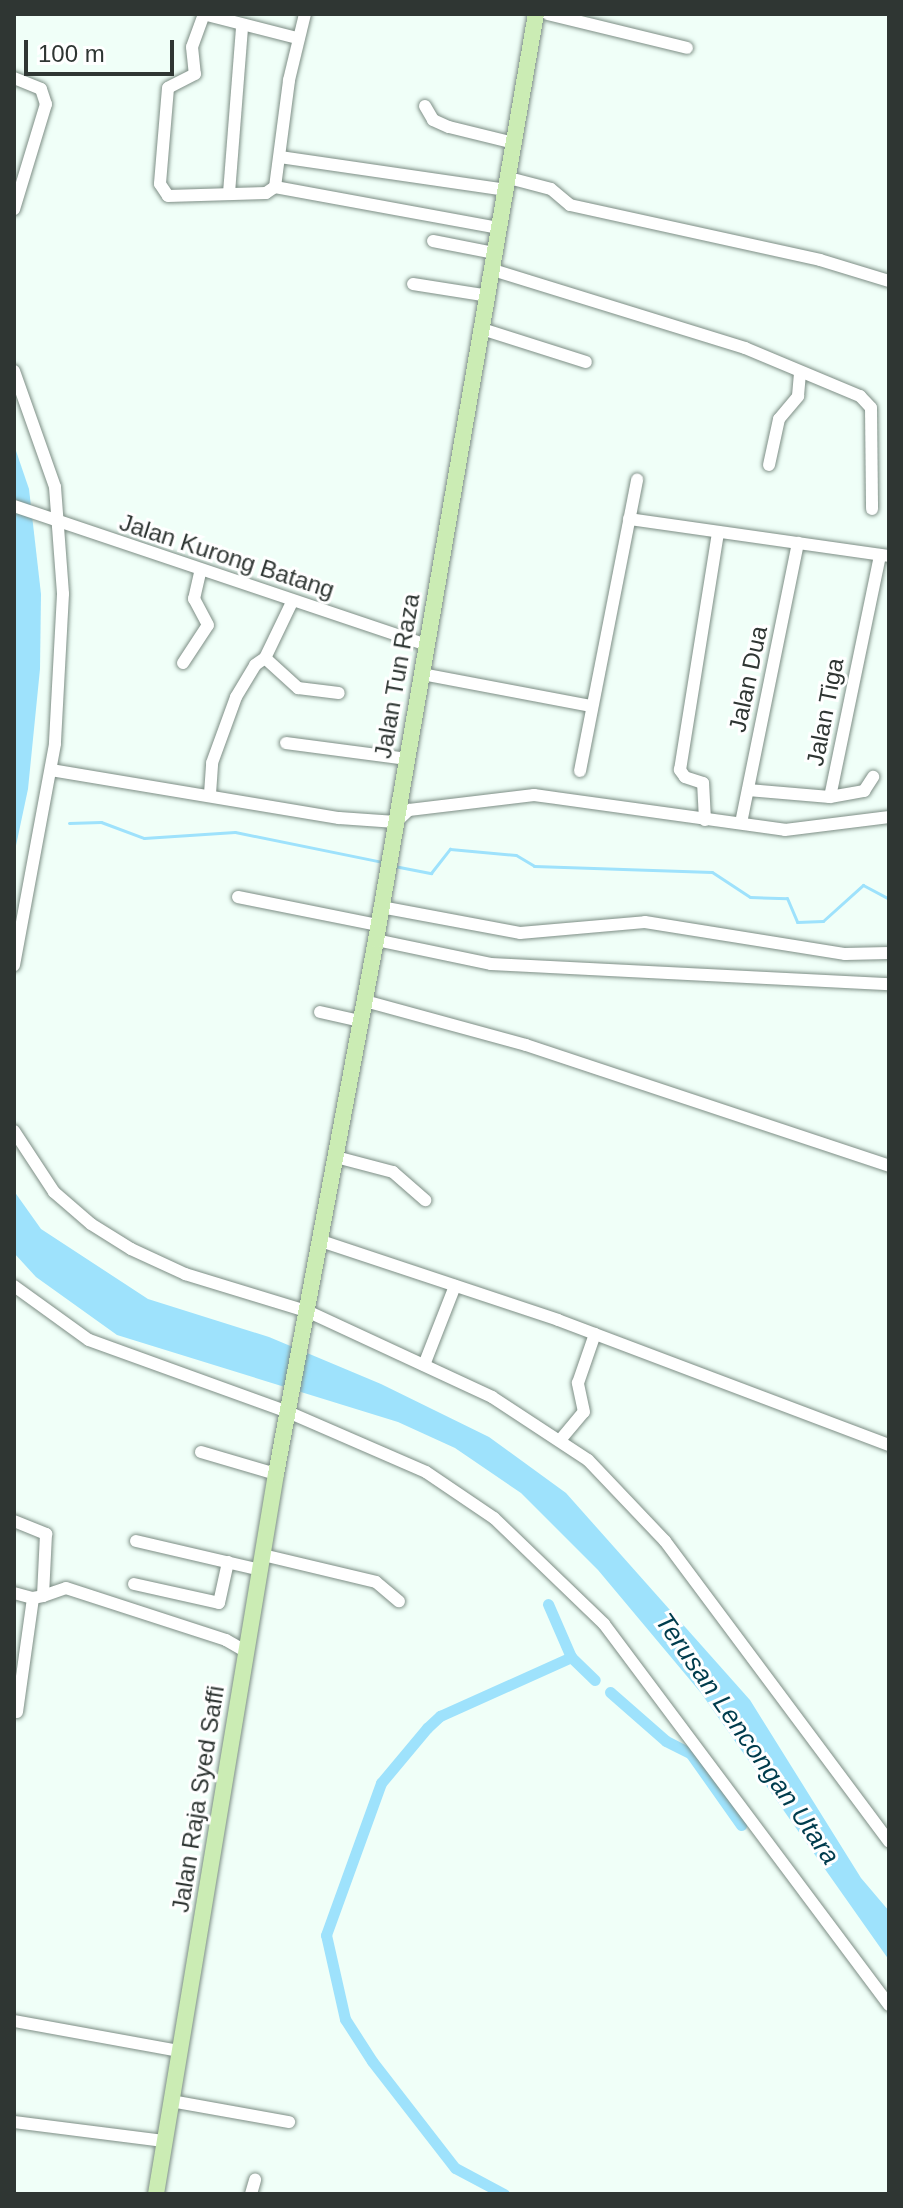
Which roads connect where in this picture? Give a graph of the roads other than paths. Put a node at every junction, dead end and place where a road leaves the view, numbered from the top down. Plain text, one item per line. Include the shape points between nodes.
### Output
1 (203, 14) edge
2 (258, 14) edge
3 (305, 14) edge
4 (540, 14) edge
5 (219, 17) edge
6 (248, 28) junction
7 (297, 38) junction
8 (687, 48) dead end
9 (14, 78) edge
10 (425, 106) dead end
11 (514, 143) junction
12 (280, 157) junction
13 (508, 184) junction
14 (275, 187) junction
15 (229, 193) junction
16 (14, 209) edge
17 (499, 228) junction
18 (433, 241) dead end
19 (494, 261) junction
20 (889, 281) edge
21 (413, 284) dead end
22 (489, 296) junction
23 (482, 329) junction
24 (586, 362) dead end
25 (14, 371) edge
26 (800, 373) junction
27 (769, 465) dead end
28 (637, 480) dead end
29 (14, 506) edge
30 (872, 509) dead end
31 (629, 519) junction
32 (60, 522) junction
33 (718, 532) junction
34 (798, 543) junction
35 (884, 556) edge
36 (200, 572) junction
37 (292, 602) junction
38 (427, 645) junction
39 (265, 658) junction
40 (183, 663) dead end
41 (422, 674) junction
42 (339, 693) dead end
43 (591, 706) junction
44 (286, 743) dead end
45 (407, 759) junction
46 (51, 770) junction
47 (580, 771) dead end
48 (873, 777) dead end
49 (748, 790) junction
50 (210, 794) junction
51 (830, 797) junction
52 (889, 817) edge
53 (705, 820) junction
54 (396, 822) junction
55 (741, 823) junction
56 (238, 897) dead end
57 (381, 907) junction
58 (377, 932) junction
59 (889, 953) edge
60 (14, 965) edge
61 (889, 984) edge
62 (365, 1001) junction
63 (320, 1012) dead end
64 (360, 1021) junction
65 (14, 1131) edge
66 (336, 1157) junction
67 (889, 1166) edge
68 (425, 1200) dead end
69 (321, 1241) junction
70 (14, 1286) edge
71 (455, 1286) junction
72 (309, 1312) junction
73 (595, 1334) junction
74 (424, 1365) junction
75 (289, 1409) junction
76 (561, 1439) junction
77 (889, 1445) edge
78 (201, 1452) dead end
79 (276, 1474) junction
80 (14, 1521) edge
81 (136, 1541) dead end
82 (228, 1562) junction
83 (262, 1563) junction
84 (134, 1584) dead end
85 (14, 1593) edge
86 (38, 1597) junction
87 (399, 1601) dead end
88 (247, 1652) junction
89 (17, 1712) dead end
90 (889, 1842) edge
91 (889, 2005) edge
92 (14, 2021) edge
93 (179, 2051) junction
94 (171, 2101) junction
95 (14, 2122) edge
96 (289, 2122) dead end
97 (164, 2141) junction
98 (255, 2180) dead end
99 (156, 2194) edge
100 (251, 2194) edge

1 - 5 street
1 - 15 street via 192,47 195,74 168,88 160,184 173,197
2 - 6 street
3 - 7 street
4 - 8 street
4 - 11 main road, Jalan Tun Raza
5 - 6 street
6 - 7 street
6 - 15 street
7 - 12 street
9 - 16 street via 37,86 46,99
10 - 11 street via 433,120 449,127
11 - 13 main road, Jalan Tun Raza
12 - 13 street
12 - 14 street
13 - 17 main road, Jalan Tun Raza
13 - 20 street via 551,189 570,205 820,260
14 - 15 street via 266,193
14 - 17 street
17 - 19 main road, Jalan Tun Raza
18 - 19 street
19 - 22 main road, Jalan Tun Raza
19 - 26 street
21 - 22 street
22 - 23 main road, Jalan Tun Raza
23 - 24 street
23 - 38 main road, Jalan Tun Raza
25 - 32 street via 40,436
26 - 27 street via 798,396 779,419
26 - 30 street via 860,396 871,408
28 - 31 street
29 - 32 street, Jalan Kurong Batang
31 - 33 street
31 - 43 street
32 - 36 street, Jalan Kurong Batang
32 - 46 street via 63,594
33 - 34 street
33 - 53 street via 680,770 703,783
34 - 35 street
34 - 49 street, Jalan Dua
35 - 51 street, Jalan Tiga
36 - 37 street, Jalan Kurong Batang
36 - 40 street via 194,599 208,625
37 - 38 street, Jalan Kurong Batang
37 - 39 street
38 - 41 main road, Jalan Tun Raza
39 - 42 street via 298,688
39 - 50 street via 236,697 212,763
41 - 43 street
41 - 45 main road, Jalan Tun Raza
43 - 47 street
44 - 45 street
45 - 54 main road, Jalan Tun Raza
46 - 50 street
46 - 60 street via 38,814
48 - 51 street via 864,791
49 - 51 street, Jalan Tiga
49 - 55 street, Jalan Dua
50 - 54 street via 339,818
52 - 55 street via 804,830
53 - 54 street via 534,795 409,810
53 - 55 street
54 - 57 main road, Jalan Tun Raza
56 - 58 street
57 - 58 main road, Jalan Tun Raza
57 - 59 street via 520,933 645,922 845,954
58 - 61 street via 491,964
58 - 62 main road, Jalan Tun Raza
62 - 64 main road, Jalan Tun Raza
62 - 67 street via 526,1045
63 - 64 street
64 - 66 main road, Jalan Tun Raza
65 - 72 street via 54,1192 111,1238 185,1274
66 - 68 street via 381,1166
66 - 69 main road, Jalan Tun Raza
69 - 71 street
69 - 72 main road, Jalan Tun Raza
70 - 75 street via 89,1340
71 - 73 street
71 - 74 street
72 - 74 street
72 - 75 main road, Jalan Tun Raza
73 - 76 street via 578,1383 584,1412
73 - 77 street
74 - 76 street via 492,1397
75 - 79 main road, Jalan Raja Syed Saffi
75 - 91 street via 461,1493 544,1563 637,1667
76 - 90 street via 665,1541
78 - 79 street
79 - 83 main road, Jalan Raja Syed Saffi
80 - 86 street via 46,1534
81 - 82 street
82 - 83 street
82 - 84 street via 228,1581 219,1603
83 - 87 street via 376,1582
83 - 88 main road, Jalan Raja Syed Saffi
85 - 86 street
86 - 88 street via 66,1588 226,1640
86 - 89 street
88 - 93 main road, Jalan Raja Syed Saffi
92 - 93 street
93 - 94 main road, Jalan Raja Syed Saffi
94 - 96 street
94 - 97 main road, Jalan Raja Syed Saffi
95 - 97 street
97 - 99 main road, Jalan Raja Syed Saffi
98 - 100 street

